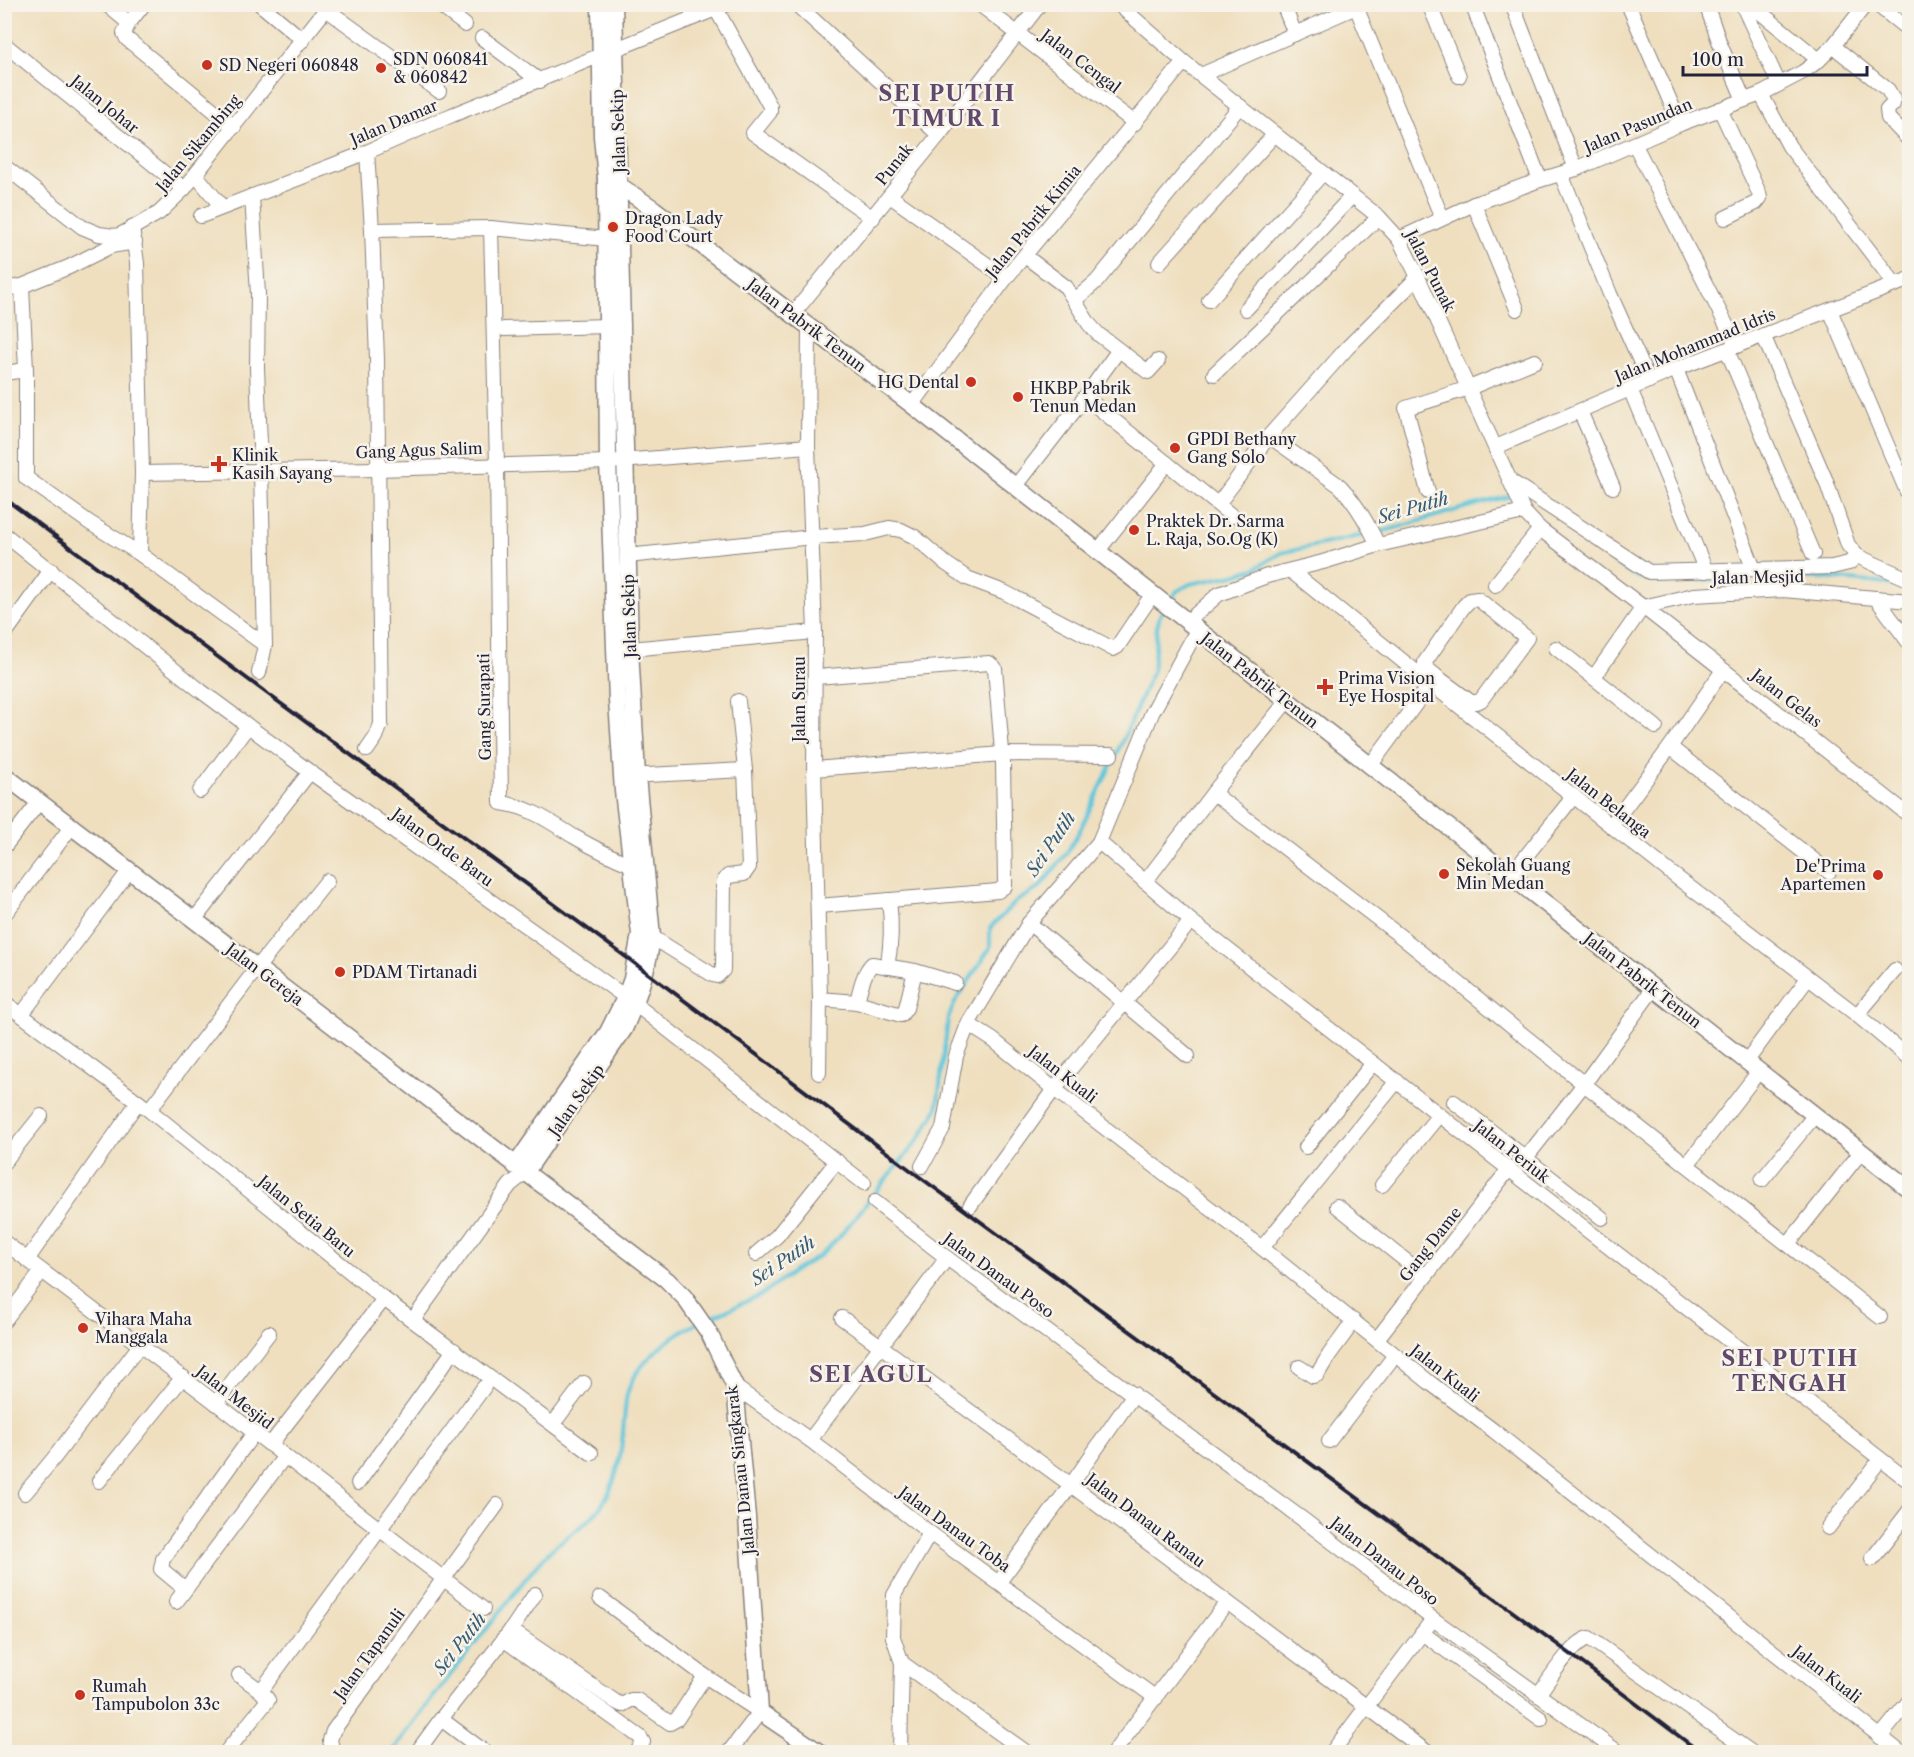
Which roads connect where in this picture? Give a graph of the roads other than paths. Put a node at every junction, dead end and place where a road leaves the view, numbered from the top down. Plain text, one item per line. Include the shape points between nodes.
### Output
1 (106, 4) edge
2 (144, 4) edge
3 (260, 4) edge
4 (438, 4) edge
5 (600, 4) edge
6 (614, 4) edge
7 (796, 4) edge
8 (979, 4) edge
9 (1040, 4) edge
10 (1118, 4) edge
11 (1283, 4) edge
12 (1429, 4) edge
13 (1472, 4) edge
14 (1512, 4) edge
15 (1628, 4) edge
16 (1707, 4) edge
17 (1742, 4) edge
18 (1749, 4) edge
19 (1876, 4) edge
20 (1358, 5) edge
21 (1861, 6) edge
22 (328, 7) edge
23 (722, 7) edge
24 (129, 23) junction
25 (465, 25) dead end
26 (1910, 32) edge
27 (1019, 34) junction
28 (1295, 34) junction
29 (482, 38) dead end
30 (303, 40) junction
31 (4, 44) edge
32 (1833, 46) junction
33 (609, 52) junction
34 (1819, 60) junction
35 (1184, 62) junction
36 (1201, 75) junction
37 (1459, 76) dead end
38 (540, 81) junction
39 (1779, 84) junction
40 (439, 91) dead end
41 (1761, 93) junction
42 (1744, 100) junction
43 (1240, 106) junction
44 (1720, 109) junction
45 (1135, 123) junction
46 (1680, 124) junction
47 (234, 127) junction
48 (1275, 134) junction
49 (939, 135) junction
50 (1910, 141) edge
51 (1635, 145) junction
52 (367, 152) junction
53 (4, 166) edge
54 (1576, 169) junction
55 (1323, 173) junction
56 (1561, 174) junction
57 (196, 175) junction
58 (1539, 180) junction
59 (613, 182) junction
60 (184, 189) junction
61 (252, 196) junction
62 (890, 196) junction
63 (1352, 196) junction
64 (1474, 204) junction
65 (222, 207) junction
66 (201, 216) dead end
67 (873, 218) junction
68 (1379, 218) junction
69 (1725, 218) dead end
70 (1442, 219) junction
71 (491, 228) junction
72 (372, 230) junction
73 (134, 235) junction
74 (606, 238) junction
75 (1399, 239) junction
76 (1025, 256) junction
77 (1159, 262) dead end
78 (1418, 277) junction
79 (1006, 278) junction
80 (1910, 279) edge
81 (1895, 284) junction
82 (22, 286) junction
83 (4, 289) edge
84 (1075, 300) junction
85 (1209, 300) dead end
86 (1246, 309) dead end
87 (1517, 309) dead end
88 (1830, 310) junction
89 (793, 314) junction
90 (607, 326) junction
91 (809, 327) junction
92 (504, 328) dead end
93 (1762, 335) junction
94 (1732, 348) junction
95 (1118, 351) junction
96 (1158, 361) dead end
97 (1535, 362) dead end
98 (1676, 369) junction
99 (26, 370) junction
100 (4, 373) edge
101 (1214, 374) dead end
102 (1649, 381) junction
103 (1469, 388) junction
104 (1630, 389) junction
105 (1085, 397) junction
106 (912, 405) junction
107 (1580, 411) junction
108 (1269, 436) junction
109 (808, 446) junction
110 (1496, 447) junction
111 (616, 461) junction
112 (1167, 463) junction
113 (497, 465) junction
114 (378, 469) junction
115 (261, 470) junction
116 (142, 473) junction
117 (1015, 487) junction
118 (1613, 487) dead end
119 (1428, 492) dead end
120 (1517, 497) junction
121 (1910, 499) edge
122 (1218, 504) junction
123 (1232, 516) dead end
124 (1540, 529) junction
125 (4, 534) edge
126 (813, 537) junction
127 (1377, 542) junction
128 (1097, 552) junction
129 (140, 554) junction
130 (1813, 554) dead end
131 (627, 556) junction
132 (1857, 556) junction
133 (1754, 569) junction
134 (51, 570) junction
135 (1291, 571) junction
136 (1706, 571) junction
137 (1910, 578) edge
138 (1495, 585) dead end
139 (1876, 598) junction
140 (1156, 599) junction
141 (1910, 601) edge
142 (1643, 607) junction
143 (1188, 623) junction
144 (815, 632) junction
145 (4, 635) edge
146 (1910, 644) edge
147 (265, 645) junction
148 (1556, 648) dead end
149 (630, 649) junction
150 (1723, 670) junction
151 (259, 673) dead end
152 (816, 677) junction
153 (1593, 677) junction
154 (1433, 680) junction
155 (738, 701) dead end
156 (1287, 701) junction
157 (248, 726) junction
158 (1656, 727) dead end
159 (1670, 747) junction
160 (367, 750) dead end
161 (1002, 754) junction
162 (1111, 754) dead end
163 (1370, 766) junction
164 (814, 769) junction
165 (745, 770) junction
166 (309, 772) junction
167 (4, 775) edge
168 (630, 776) junction
169 (200, 791) dead end
170 (1213, 793) junction
171 (1574, 796) junction
172 (39, 802) junction
173 (1910, 816) edge
174 (72, 826) junction
175 (1611, 826) junction
176 (1099, 842) junction
177 (4, 847) edge
178 (632, 865) junction
179 (129, 871) junction
180 (1829, 872) dead end
181 (1510, 876) junction
182 (327, 881) dead end
183 (1145, 882) junction
184 (889, 900) junction
185 (818, 906) junction
186 (4, 915) edge
187 (194, 920) junction
188 (1191, 921) junction
189 (1029, 923) junction
190 (646, 935) junction
191 (887, 967) junction
192 (257, 968) junction
193 (1895, 970) dead end
194 (915, 971) junction
195 (1808, 978) junction
196 (955, 983) dead end
197 (1653, 988) junction
198 (820, 999) junction
199 (630, 1001) junction
200 (4, 1002) edge
201 (857, 1002) junction
202 (1123, 1003) junction
203 (22, 1014) junction
204 (1857, 1015) junction
205 (968, 1024) junction
206 (1188, 1056) dead end
207 (1910, 1059) edge
208 (1372, 1063) junction
209 (1752, 1066) junction
210 (819, 1072) dead end
211 (1397, 1081) junction
212 (1584, 1084) junction
213 (1054, 1089) junction
214 (1454, 1102) dead end
215 (144, 1106) junction
216 (1439, 1115) junction
217 (1815, 1115) junction
218 (41, 1116) dead end
219 (1306, 1147) dead end
220 (1861, 1152) junction
221 (1525, 1159) junction
222 (837, 1161) junction
223 (4, 1162) edge
224 (1687, 1165) junction
225 (922, 1166) dead end
226 (520, 1169) junction
227 (1509, 1169) junction
228 (1762, 1180) dead end
229 (864, 1183) dead end
230 (1382, 1185) dead end
231 (1910, 1190) edge
232 (875, 1202) dead end
233 (970, 1206) dead end
234 (1337, 1206) dead end
235 (1602, 1218) dead end
236 (4, 1242) edge
237 (1788, 1244) junction
238 (1262, 1248) junction
239 (756, 1254) dead end
240 (947, 1258) junction
241 (27, 1260) junction
242 (42, 1271) junction
243 (1425, 1276) junction
244 (384, 1299) junction
245 (1880, 1317) dead end
246 (842, 1318) dead end
247 (413, 1320) junction
248 (4, 1321) edge
249 (1354, 1321) junction
250 (270, 1333) dead end
251 (1377, 1339) junction
252 (140, 1345) junction
253 (881, 1345) junction
254 (454, 1350) junction
255 (1395, 1355) junction
256 (1299, 1367) dead end
257 (183, 1377) junction
258 (584, 1383) dead end
259 (484, 1387) dead end
260 (735, 1387) junction
261 (1134, 1394) junction
262 (216, 1403) junction
263 (553, 1424) junction
264 (254, 1432) junction
265 (810, 1440) junction
266 (1329, 1441) dead end
267 (270, 1445) junction
268 (591, 1453) dead end
269 (285, 1456) junction
270 (1880, 1460) junction
271 (1908, 1477) edge
272 (99, 1481) dead end
273 (358, 1483) dead end
274 (1071, 1485) junction
275 (25, 1493) dead end
276 (497, 1505) dead end
277 (1910, 1510) edge
278 (380, 1528) junction
279 (1828, 1528) dead end
280 (930, 1533) junction
281 (1872, 1559) dead end
282 (444, 1577) junction
283 (999, 1582) junction
284 (185, 1589) junction
285 (535, 1594) dead end
286 (600, 1598) dead end
287 (176, 1602) dead end
288 (1227, 1602) junction
289 (483, 1609) dead end
290 (1433, 1619) junction
291 (1422, 1633) junction
292 (507, 1635) junction
293 (902, 1663) junction
294 (239, 1675) dead end
295 (705, 1676) junction
296 (1538, 1695) junction
297 (265, 1696) junction
298 (1156, 1698) junction
299 (1910, 1700) edge
300 (1366, 1707) junction
301 (760, 1712) junction
302 (441, 1719) junction
303 (1541, 1719) dead end
304 (1880, 1737) junction
305 (226, 1752) edge
306 (333, 1752) edge
307 (417, 1752) edge
308 (485, 1752) edge
309 (637, 1752) edge
310 (729, 1752) edge
311 (819, 1752) edge
312 (900, 1752) edge
313 (1026, 1752) edge
314 (1114, 1752) edge
315 (1332, 1752) edge
316 (1427, 1752) edge
317 (1618, 1752) edge
318 (1751, 1752) edge
319 (1900, 1752) edge

1 - 24 street
2 - 24 street
3 - 30 street
4 - 25 street
5 - 33 street, Jalan Sekip
6 - 33 street, Jalan Sekip
7 - 49 street
8 - 27 street, Jalan Cengal
9 - 27 street, Punak
10 - 35 street, Jalan Punak
11 - 28 street
12 - 37 street
13 - 58 street
14 - 54 street
15 - 46 street
16 - 42 street
17 - 39 street
18 - 34 street
19 - 26 street
20 - 28 street
20 - 70 street
21 - 32 street, Jalan Pasundan
22 - 30 street, Jalan Sikambing
22 - 40 street
23 - 33 street, Jalan Damar
23 - 67 street via 770,106 753,133
24 - 47 street via 124,33 127,39
27 - 45 street, Jalan Cengal
27 - 49 street, Punak
28 - 36 street
29 - 38 street
30 - 47 street, Jalan Sikambing
31 - 60 street, Jalan Johar
32 - 34 street, Jalan Pasundan
32 - 50 street via 1888,90 1893,104 1887,110 1888,118
33 - 38 street, Jalan Damar
33 - 59 street, Jalan Sekip
34 - 39 street, Jalan Pasundan
35 - 36 street, Jalan Punak
35 - 45 street, Jalan Pabrik Kimia
36 - 43 street, Jalan Punak
38 - 52 street, Jalan Damar
39 - 41 street, Jalan Pasundan
41 - 42 street, Jalan Pasundan
41 - 81 street via 1789,146
42 - 44 street, Jalan Pasundan
43 - 48 street, Jalan Punak
43 - 84 street via 1097,281
44 - 46 street, Jalan Pasundan
44 - 69 street via 1760,198
45 - 76 street, Jalan Pabrik Kimia
46 - 51 street, Jalan Pasundan
47 - 57 street, Jalan Sikambing
48 - 55 street, Jalan Punak
48 - 77 street
49 - 62 street, Punak
51 - 54 street, Jalan Pasundan
51 - 94 street
52 - 61 street, Jalan Damar
52 - 72 street
53 - 73 street, Jalan Sikambing via 82,227 99,234
54 - 56 street, Jalan Pasundan
55 - 63 street, Jalan Punak
55 - 85 street
56 - 58 street, Jalan Pasundan
56 - 102 street
57 - 60 street, Jalan Sikambing
57 - 65 street
58 - 64 street, Jalan Pasundan
59 - 74 street, Jalan Sekip
59 - 89 street, Jalan Pabrik Tenun via 654,208
59 - 111 street, Jalan Sekip
60 - 73 street, Jalan Sikambing
61 - 65 street, Jalan Damar
61 - 115 street
62 - 67 street, Punak
62 - 79 street
63 - 68 street, Jalan Punak
63 - 86 street
64 - 70 street, Jalan Pasundan
64 - 87 street
65 - 66 street, Jalan Damar
67 - 89 street, Punak
68 - 75 street, Jalan Punak
68 - 101 street
70 - 75 street, Jalan Pasundan
71 - 72 street
71 - 74 street
71 - 113 street
72 - 114 street
73 - 82 street
73 - 116 street
74 - 90 street, Jalan Sekip
75 - 78 street, Jalan Punak
76 - 79 street, Jalan Pabrik Kimia
76 - 84 street via 1066,287
78 - 103 street, Jalan Punak
78 - 108 street via 1348,347
79 - 106 street, Jalan Pabrik Kimia
80 - 81 street, Jalan Mohammad Idris
81 - 88 street, Jalan Mohammad Idris
82 - 83 street
82 - 99 street
84 - 95 street via 1089,324
88 - 93 street, Jalan Mohammad Idris
88 - 121 street
89 - 91 street, Jalan Pabrik Tenun
90 - 92 street
90 - 111 street, Jalan Sekip
91 - 106 street, Jalan Pabrik Tenun
91 - 109 street, Jalan Surau
93 - 94 street, Jalan Mohammad Idris
93 - 132 street via 1826,481 1848,545
94 - 98 street, Jalan Mohammad Idris
94 - 130 street
95 - 96 street via 1148,372
95 - 105 street
97 - 103 street
98 - 102 street, Jalan Mohammad Idris
98 - 133 street
99 - 100 street
99 - 129 street via 26,478
102 - 104 street, Jalan Mohammad Idris
103 - 110 street, Jalan Punak
103 - 119 street via 1406,408
104 - 107 street, Jalan Mohammad Idris
104 - 136 street
105 - 112 street
105 - 117 street
106 - 117 street, Jalan Pabrik Tenun
107 - 110 street, Jalan Mohammad Idris
107 - 118 street
108 - 122 street
108 - 127 street via 1340,486
109 - 111 street, Gang Agus Salim
109 - 126 street, Jalan Surau
110 - 120 street, Jalan Punak
111 - 113 street, Gang Agus Salim
111 - 131 street, Jalan Sekip
111 - 168 street, Jalan Sekip via 617,700
112 - 122 street
112 - 128 street
113 - 114 street, Gang Agus Salim
113 - 178 street, Gang Surapati via 501,803 531,810 609,856
114 - 115 street, Gang Agus Salim
114 - 160 street via 381,724
115 - 116 street, Gang Agus Salim
115 - 147 street
116 - 129 street
117 - 128 street, Jalan Pabrik Tenun
120 - 124 street, Jalan Punak
120 - 127 street
120 - 136 street via 1649,572
122 - 123 street
124 - 138 street
124 - 142 street, Jalan Punak
125 - 134 street, Jalan Orde Baru
126 - 131 street
126 - 140 street via 901,530 967,578 1004,592 1113,649
126 - 144 street, Jalan Surau
127 - 135 street
128 - 140 street, Jalan Pabrik Tenun
129 - 147 street
131 - 149 street, Jalan Sekip
132 - 133 street via 1849,563 1832,567
132 - 137 street
133 - 136 street
134 - 145 street
134 - 157 street, Jalan Orde Baru
135 - 143 street via 1220,594
135 - 154 street, Jalan Belanga
139 - 141 street, Jalan Mesjid
139 - 142 street, Jalan Mesjid via 1770,590 1694,595
139 - 146 street
140 - 143 street, Jalan Pabrik Tenun
142 - 150 street, Jalan Gelas
142 - 153 street
143 - 156 street, Jalan Pabrik Tenun
143 - 176 street
144 - 149 street
144 - 152 street, Jalan Surau
147 - 151 street
148 - 153 street
149 - 168 street, Jalan Sekip
150 - 159 street
150 - 173 street, Jalan Gelas
152 - 161 street via 988,663 995,668
152 - 164 street, Jalan Surau
153 - 158 street
154 - 154 street via 1477,702 1527,638 1478,599 1470,600 1425,662
154 - 163 street
154 - 171 street, Jalan Belanga
155 - 165 street
156 - 163 street, Jalan Pabrik Tenun
156 - 170 street
157 - 166 street, Jalan Orde Baru
157 - 169 street
159 - 175 street
159 - 180 street
161 - 162 street
161 - 164 street
161 - 184 street via 1005,886 998,891
163 - 181 street, Jalan Pabrik Tenun
164 - 185 street, Jalan Surau
165 - 168 street
165 - 190 street via 749,867 744,874 728,876 724,881 723,970 713,975
166 - 187 street
166 - 199 street, Jalan Orde Baru
167 - 172 street, Jalan Gereja
168 - 178 street, Jalan Sekip
168 - 190 street, Jalan Sekip
170 - 183 street
170 - 212 street via 1404,939
171 - 175 street, Jalan Belanga
171 - 181 street
172 - 174 street, Jalan Gereja
172 - 177 street
174 - 179 street, Jalan Gereja
174 - 186 street
175 - 195 street, Jalan Belanga
176 - 183 street, Jalan Periuk
176 - 189 street
178 - 190 street, Jalan Sekip
179 - 187 street, Jalan Gereja
179 - 203 street
181 - 197 street, Jalan Pabrik Tenun
182 - 192 street
183 - 188 street, Jalan Periuk
184 - 185 street
184 - 191 street via 892,927
185 - 198 street, Jalan Surau
187 - 192 street, Jalan Gereja
188 - 202 street
188 - 208 street, Jalan Periuk
189 - 202 street
189 - 205 street
190 - 199 street, Jalan Sekip via 650,954
191 - 194 street
191 - 201 street via 869,966
192 - 215 street
192 - 226 street, Jalan Gereja
193 - 204 street
194 - 196 street
194 - 201 street via 901,1015
195 - 204 street, Jalan Belanga
195 - 209 street
197 - 209 street, Jalan Pabrik Tenun
197 - 212 street
198 - 201 street
198 - 210 street, Jalan Surau
199 - 222 street, Jalan Orde Baru
199 - 226 street, Jalan Sekip via 624,1029
200 - 203 street, Jalan Setia Baru
202 - 206 street
202 - 213 street
203 - 215 street, Jalan Setia Baru
204 - 207 street, Jalan Belanga
205 - 213 street, Jalan Kuali
205 - 225 street via 956,1056 943,1128
208 - 211 street, Jalan Periuk
208 - 219 street
209 - 217 street, Jalan Pabrik Tenun
209 - 224 street
211 - 216 street, Jalan Periuk
211 - 238 street
212 - 221 street
212 - 224 street
213 - 233 street
213 - 238 street, Jalan Kuali
214 - 221 street
215 - 241 street
215 - 244 street, Jalan Setia Baru
216 - 227 street, Jalan Periuk
216 - 230 street
217 - 220 street, Jalan Pabrik Tenun
217 - 228 street
218 - 223 street
220 - 231 street, Jalan Pabrik Tenun
220 - 237 street
221 - 235 street
222 - 229 street, Jalan Orde Baru
222 - 239 street via 783,1229
224 - 237 street
226 - 247 street, Jalan Sekip
226 - 260 street, Jalan Danau Singkarak via 668,1280 709,1333
227 - 243 street, Gang Dame
227 - 270 street, Jalan Periuk
232 - 240 street, Jalan Danau Poso
234 - 243 street
236 - 241 street, Jalan Mesjid
237 - 245 street
238 - 249 street, Jalan Kuali
240 - 253 street
240 - 261 street, Jalan Danau Poso
241 - 242 street, Jalan Mesjid
242 - 248 street
242 - 252 street, Jalan Mesjid
243 - 251 street, Gang Dame
244 - 247 street, Jalan Setia Baru
244 - 267 street
246 - 253 street, Jalan Danau Ranau
247 - 254 street, Jalan Setia Baru
249 - 251 street, Jalan Kuali
249 - 256 street via 1317,1375
250 - 262 street
251 - 255 street, Jalan Kuali
252 - 257 street, Jalan Mesjid
252 - 275 street
253 - 265 street
253 - 274 street, Jalan Danau Ranau
254 - 263 street, Jalan Setia Baru
254 - 273 street
255 - 266 street
255 - 304 street, Jalan Kuali
257 - 262 street, Jalan Mesjid
257 - 272 street
258 - 263 street
259 - 278 street
260 - 265 street, Jalan Danau Toba
260 - 301 street, Jalan Danau Singkarak
261 - 274 street
261 - 290 street, Jalan Danau Poso
262 - 264 street, Jalan Mesjid
263 - 268 street, Jalan Setia Baru
264 - 267 street, Jalan Mesjid
264 - 284 street via 163,1559 161,1569
265 - 280 street, Jalan Danau Toba
267 - 269 street, Jalan Mesjid
269 - 278 street, Jalan Mesjid
269 - 284 street
270 - 271 street, Jalan Periuk
270 - 279 street
274 - 283 street
274 - 288 street, Jalan Danau Ranau
276 - 282 street, Jalan Tapanuli
277 - 281 street
278 - 282 street, Jalan Mesjid
278 - 297 street
280 - 283 street, Jalan Danau Toba
280 - 293 street via 894,1594 893,1637
282 - 289 street, Jalan Mesjid
282 - 306 street, Jalan Tapanuli via 333,1731
283 - 298 street, Jalan Danau Toba
284 - 287 street
285 - 292 street
286 - 295 street
288 - 298 street
288 - 300 street, Jalan Danau Ranau
290 - 291 street
290 - 296 street, Jalan Danau Poso
291 - 300 street
291 - 303 street
292 - 295 street via 616,1702 622,1705 637,1700 670,1723 677,1719
292 - 302 street
292 - 309 street via 640,1737 643,1742
293 - 312 street
293 - 313 street
294 - 297 street
295 - 301 street
296 - 317 street, Jalan Danau Poso
296 - 318 street via 1561,1663 1582,1640 1589,1638
297 - 305 street
298 - 314 street
299 - 304 street
300 - 315 street
300 - 316 street, Jalan Danau Ranau
301 - 310 street
301 - 311 street
302 - 307 street
302 - 308 street
304 - 319 street, Jalan Kuali

